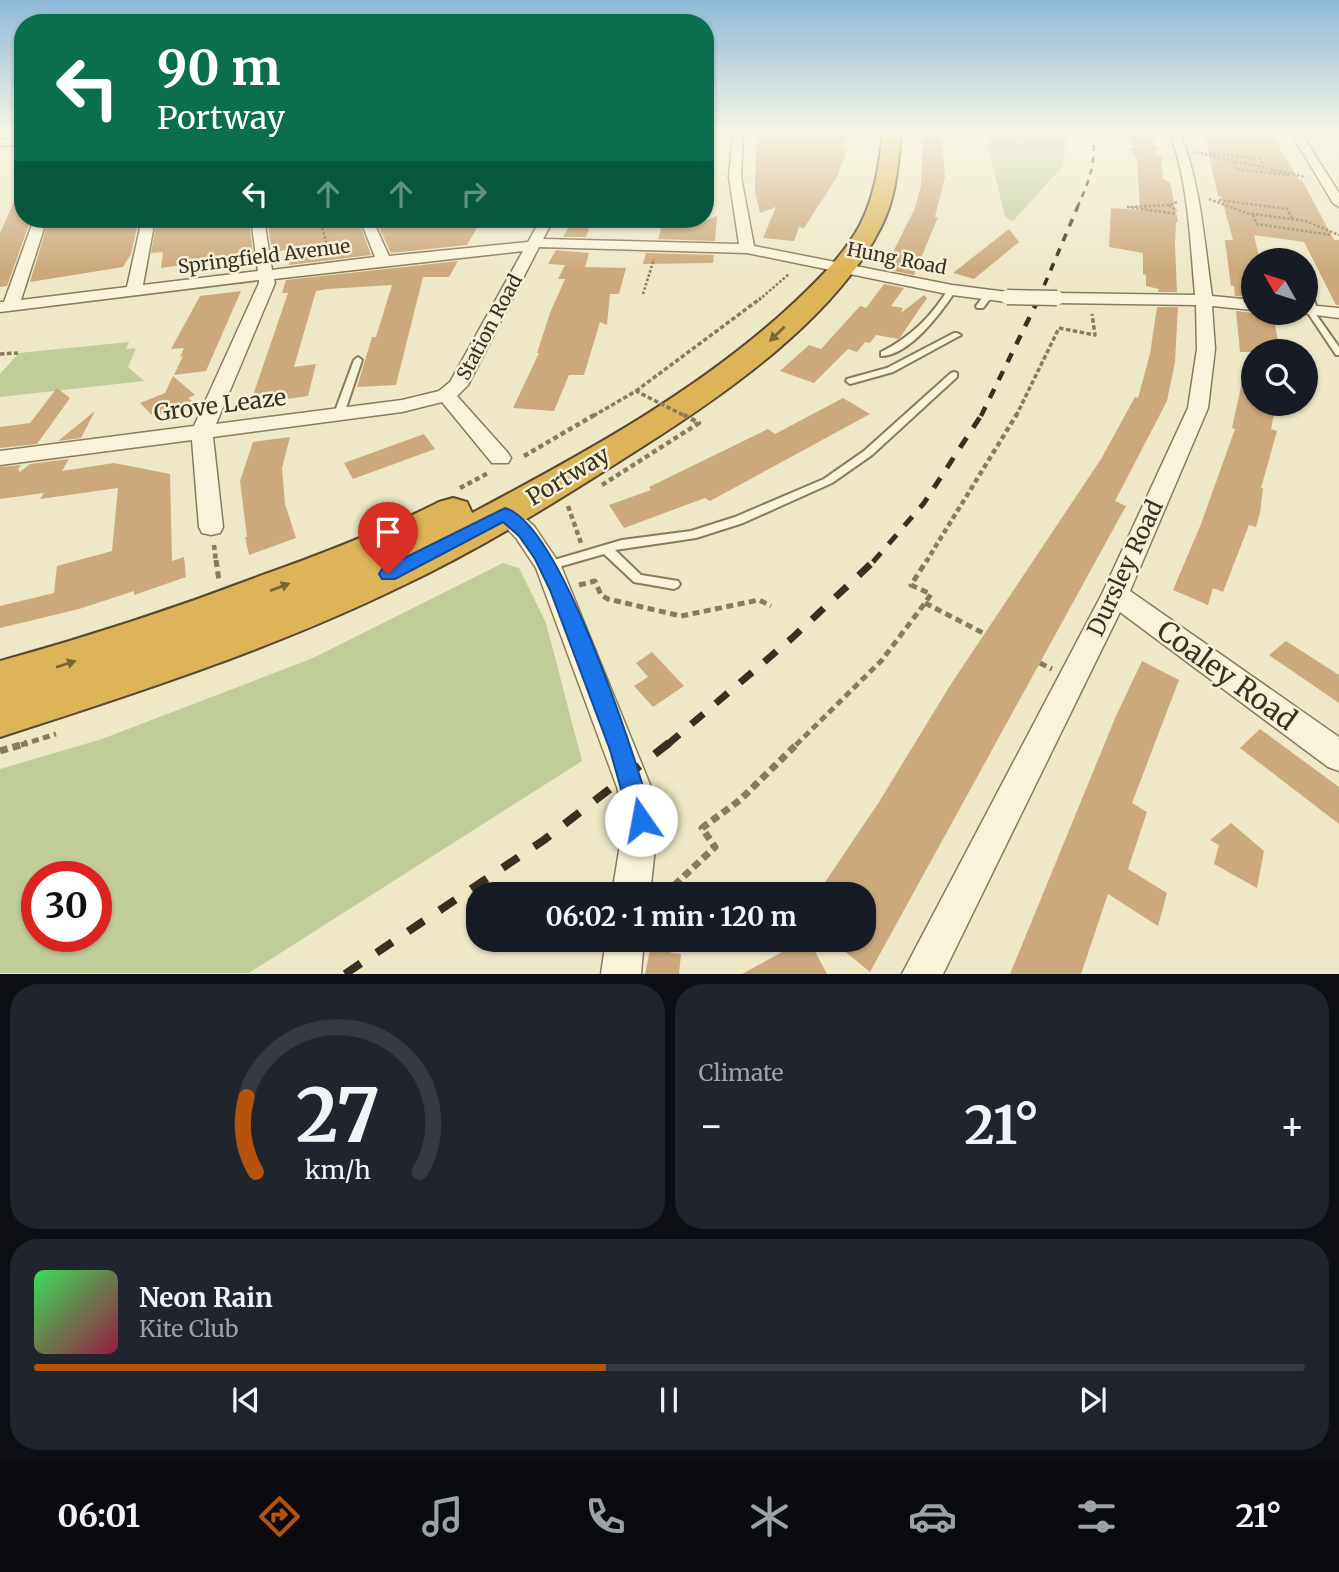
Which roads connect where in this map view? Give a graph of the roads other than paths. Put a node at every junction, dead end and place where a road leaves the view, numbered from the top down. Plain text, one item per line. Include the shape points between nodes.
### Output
1 (735, 178) edge
2 (869, 178) edge
3 (887, 178) edge
4 (1188, 178) edge
5 (1324, 178) edge
6 (1338, 200) edge
7 (856, 209) dead end
8 (36, 228) edge
9 (146, 228) edge
10 (258, 228) edge
11 (370, 228) edge
12 (542, 228) edge
13 (533, 244) junction
14 (747, 249) junction
15 (832, 258) junction
16 (384, 262) junction
17 (266, 275) junction
18 (952, 290) junction
19 (134, 291) junction
20 (1204, 300) junction
21 (1241, 303) edge
22 (5, 307) edge
23 (1318, 311) edge
24 (1339, 313) edge
25 (1318, 323) edge
26 (957, 335) dead end
27 (1339, 353) edge
28 (884, 354) dead end
29 (358, 360) dead end
30 (954, 375) dead end
31 (850, 381) dead end
32 (446, 394) junction
33 (339, 414) junction
34 (202, 432) junction
35 (0, 458) edge
36 (500, 458) dead end
37 (505, 514) junction
38 (211, 527) road end
39 (605, 548) junction
40 (553, 578) junction
41 (674, 584) dead end
42 (1115, 594) junction
43 (0, 683) edge
44 (0, 714) edge
45 (1339, 756) edge
46 (633, 882) edge
47 (624, 952) edge
48 (621, 974) edge
49 (922, 974) edge

1 - 14 street
2 - 7 highway
3 - 15 highway, Portway via 878,212
4 - 20 street, Dursley Road
5 - 6 street
8 - 22 street
9 - 19 street
10 - 17 street
11 - 16 street
12 - 13 street, Station Road
13 - 14 street, Hung Road
13 - 16 street, Springfield Avenue
13 - 32 street, Station Road via 458,386
14 - 15 street, Hung Road
15 - 18 street, Hung Road
15 -> 37 highway, Portway via 765,346 653,425
43 -> 15 highway, Portway via 219,611 440,520 628,414 697,369 750,330
16 - 17 street, Springfield Avenue
17 - 19 street, Springfield Avenue
17 - 34 street via 267,283
18 - 20 street, Hung Road, bridge via 984,301 1007,297
18 - 28 lane via 919,334
19 - 22 street, Springfield Avenue
20 - 21 street, Hung Road
20 - 42 street, Dursley Road via 1206,349 1198,408
23 - 24 street
25 - 27 lane
26 - 31 lane via 890,370
29 - 33 lane
30 - 39 lane via 868,453 828,481 692,535
32 - 33 street, Grove Leaze via 402,406
32 - 36 street, Station Road
33 - 34 street, Grove Leaze
34 - 35 street, Grove Leaze
34 - 38 street
37 - 40 street via 525,532
37 - 44 highway, Portway via 388,574 263,625
39 - 40 lane
39 - 41 lane via 638,579
40 - 46 street via 634,787 641,820
42 - 45 street, Coaley Road
42 - 49 street, Dursley Road
47 - 48 street

